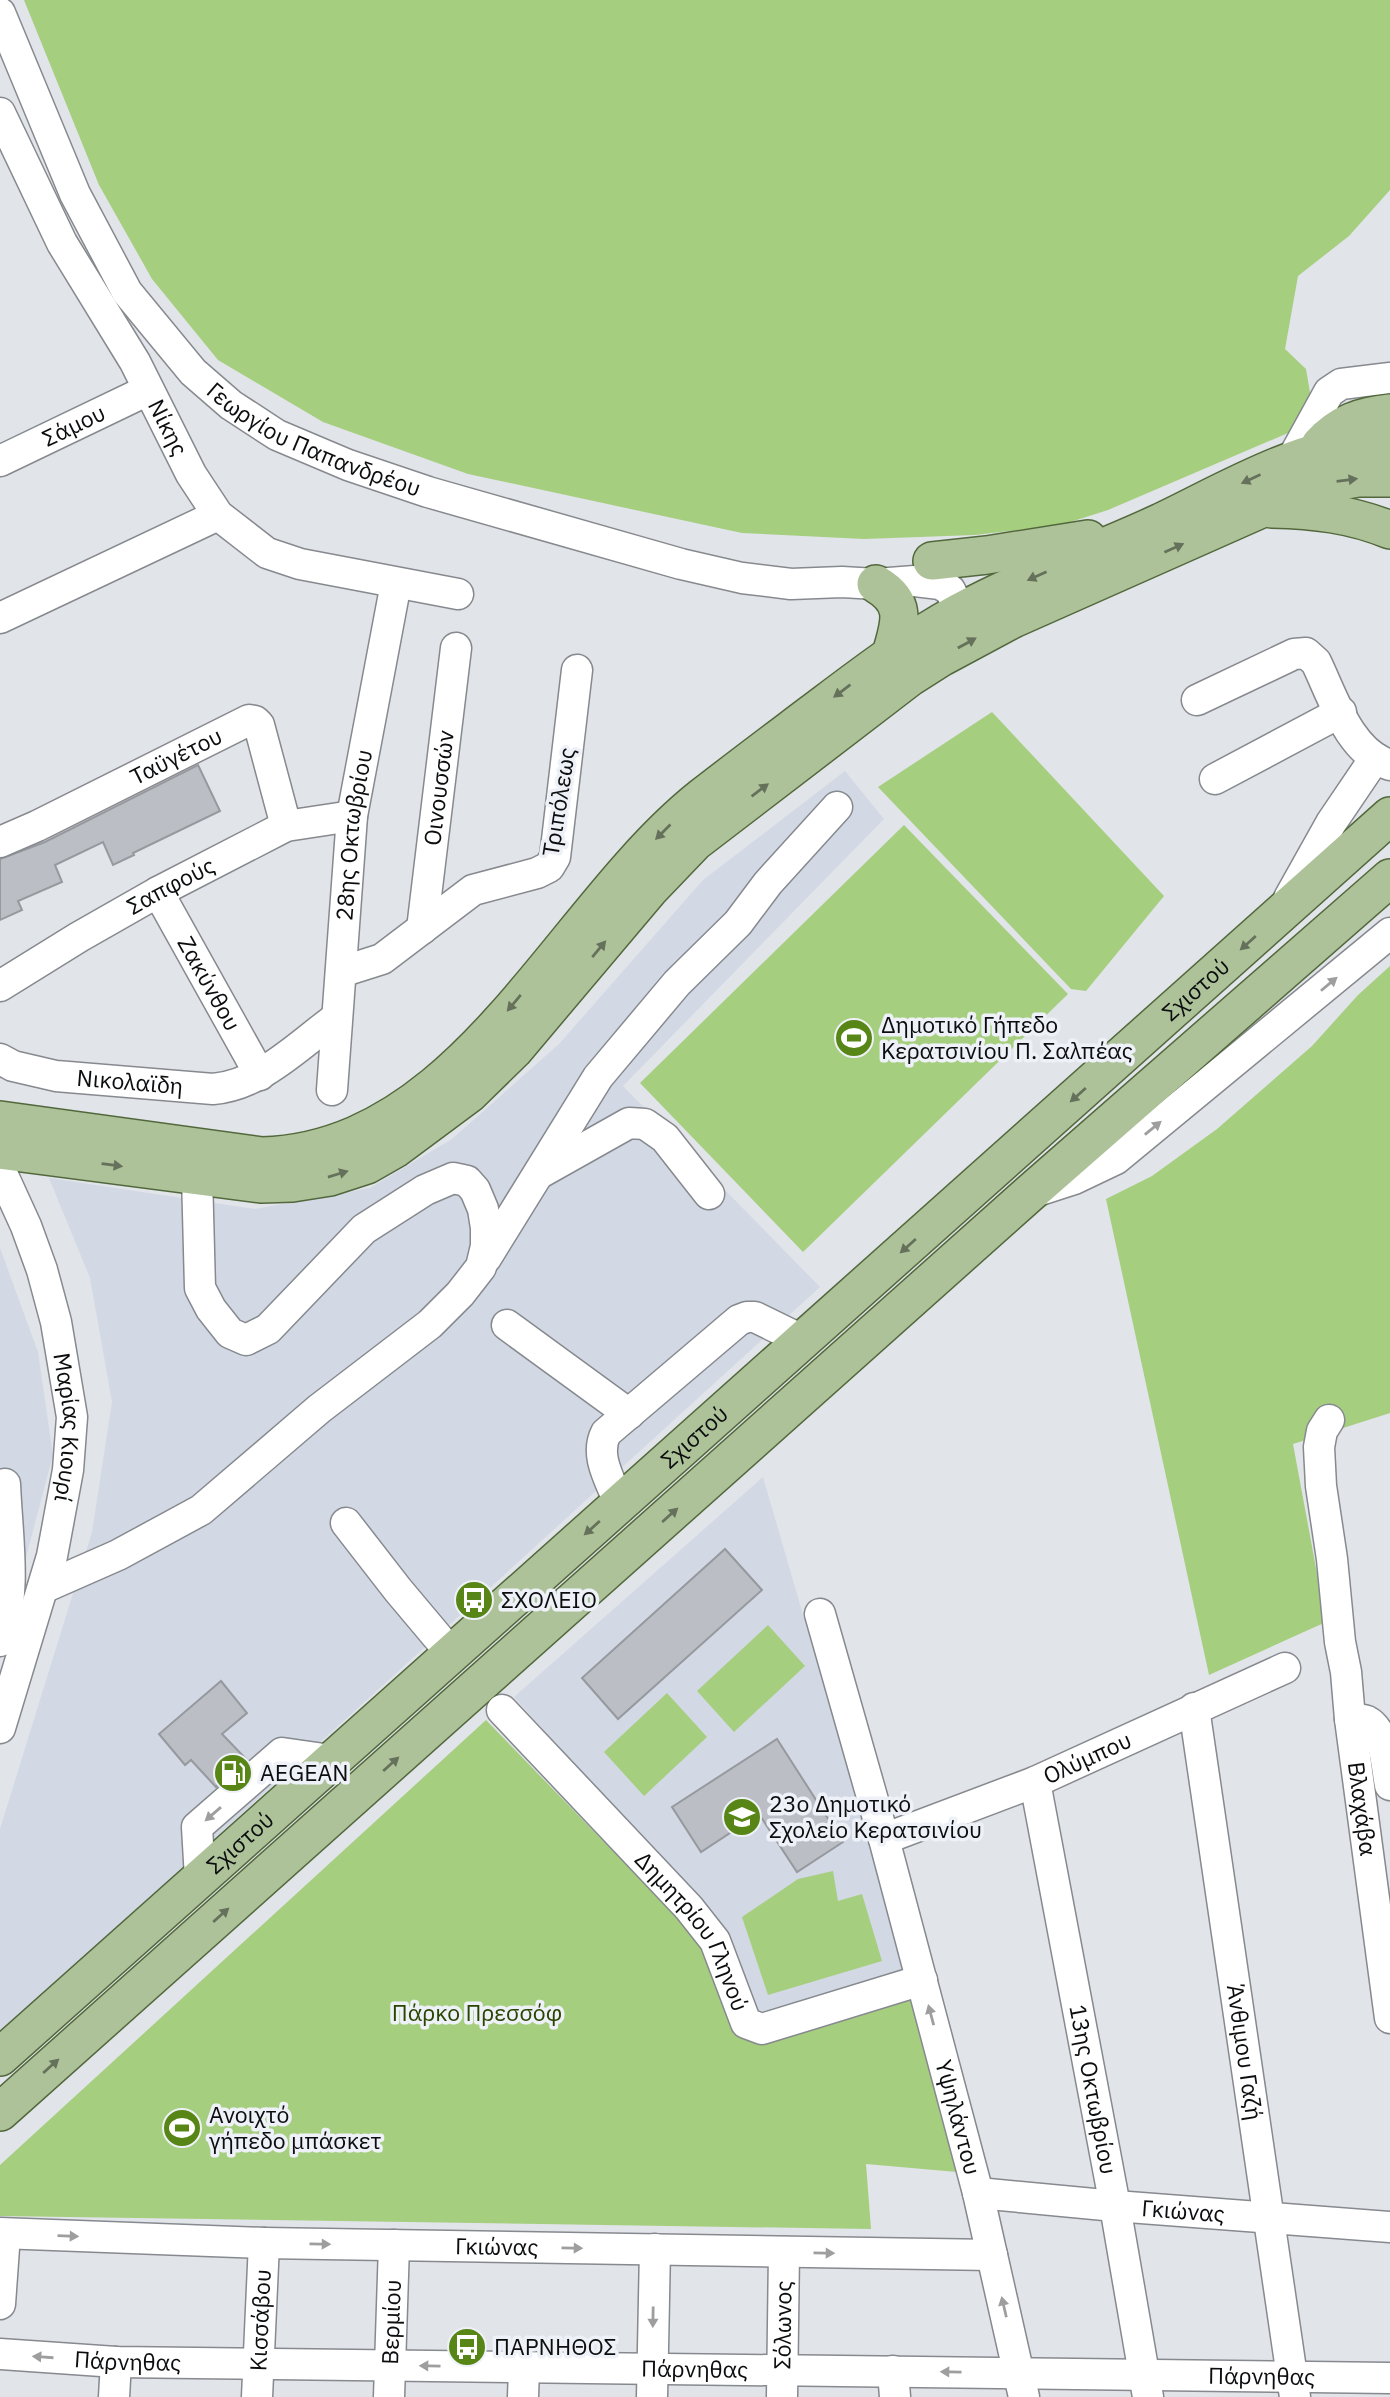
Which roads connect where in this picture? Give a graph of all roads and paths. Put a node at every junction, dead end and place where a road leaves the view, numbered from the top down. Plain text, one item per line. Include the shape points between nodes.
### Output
1 (0, 13) edge
2 (0, 113) edge
3 (1390, 378) edge
4 (148, 390) junction
5 (1390, 413) edge
6 (1390, 444) edge
7 (1302, 457) junction
8 (0, 461) edge
9 (1390, 478) edge
10 (1261, 509) junction
11 (218, 515) junction
12 (1145, 529) junction
13 (1390, 530) edge
14 (932, 561) junction
15 (396, 583) junction
16 (859, 583) junction
17 (999, 593) junction
18 (458, 594) dead end
19 (961, 612) junction
20 (0, 618) edge
21 (456, 648) dead end
22 (891, 654) junction
23 (577, 670) dead end
24 (1197, 699) dead end
25 (1341, 712) junction
26 (1382, 761) edge
27 (1215, 779) dead end
28 (837, 807) dead end
29 (352, 816) junction
30 (1390, 816) edge
31 (286, 826) junction
32 (0, 842) edge
33 (1390, 878) edge
34 (158, 892) junction
35 (1390, 912) edge
36 (1281, 914) junction
37 (422, 929) junction
38 (1390, 933) edge
39 (1296, 962) junction
40 (341, 972) junction
41 (0, 986) edge
42 (336, 1017) junction
43 (0, 1059) edge
44 (260, 1075) junction
45 (332, 1090) dead end
46 (0, 1120) edge
47 (45, 1140) junction
48 (0, 1150) edge
49 (0, 1169) edge
50 (540, 1173) junction
51 (197, 1175) junction
52 (1030, 1193) junction
53 (709, 1194) dead end
54 (481, 1267) junction
55 (507, 1325) dead end
56 (802, 1340) junction
57 (629, 1414) junction
58 (1329, 1420) dead end
59 (5, 1484) dead end
60 (619, 1503) junction
61 (346, 1523) dead end
62 (43, 1588) junction
63 (820, 1614) dead end
64 (0, 1641) edge
65 (451, 1653) junction
66 (1285, 1668) dead end
67 (1194, 1708) junction
68 (502, 1710) dead end
69 (1350, 1719) junction
70 (0, 1728) edge
71 (1035, 1782) junction
72 (1390, 1785) edge
73 (884, 1839) junction
74 (922, 1980) junction
75 (1390, 2018) edge
76 (0, 2057) edge
77 (0, 2112) edge
78 (978, 2193) junction
79 (1115, 2206) junction
80 (1267, 2219) junction
81 (1390, 2227) edge
82 (3, 2234) edge
83 (264, 2243) junction
84 (394, 2245) junction
85 (655, 2249) junction
86 (784, 2252) junction
87 (992, 2255) junction
88 (0, 2304) edge
89 (0, 2354) edge
90 (116, 2361) junction
91 (258, 2363) junction
92 (390, 2365) junction
93 (524, 2367) junction
94 (1390, 2378) edge
95 (652, 2383) edge
96 (782, 2383) edge
97 (894, 2384) edge
98 (1022, 2385) edge
99 (1146, 2386) edge
100 (1293, 2387) edge
101 (114, 2397) edge
102 (257, 2397) edge
103 (389, 2397) edge
104 (523, 2397) edge

1 - 16 street, Γεωργίου Παπανδρέου via 75,194 127,292 193,372 231,405 277,435 428,492 742,578 791,584
2 - 4 street, Νίκης via 62,243
3 - 7 street via 1341,384 1329,392
4 - 8 street, Σάμου
4 - 11 street, Νίκης via 191,474
5 - 7 main road via 1344,423
6 - 7 main road via 1359,444
7 -> 12 main road
10 -> 9 main road via 1324,484
10 - 13 main road via 1336,513
51 -> 10 main road via 261,1184 292,1183 367,1165 395,1149 494,1072 695,842 909,678 1013,620
11 - 15 street, Νίκης via 267,553
11 - 20 street
12 - 14 main road
12 -> 17 main road
14 - 16 street, Γεωργίου Παπανδρέου via 888,569
14 - 17 street, Γεωργίου Παπανδρέου via 980,567 992,576
15 - 18 street, Νίκης
15 - 29 street, 28ης Οκτωβρίου
16 - 19 street, Γεωργίου Παπανδρέου via 940,584 950,590
16 - 22 main road via 896,600 899,628
17 - 19 main road
19 - 22 main road
21 - 37 street, Οινουσσών
22 -> 47 main road via 666,828 471,1053 424,1095 377,1126 349,1140 291,1156
23 - 37 street, Τριπόλεως via 555,857 550,867 473,890
24 - 25 street via 1300,652 1315,662
25 - 26 street via 1352,735
25 - 27 street
26 - 36 street via 1331,823
28 - 50 street via 598,1077
29 - 31 street, Σαπφούς
29 - 40 street, 28ης Οκτωβρίου
30 - 36 main road, Σχιστού
31 - 32 street, Ταϋγέτου via 259,725 249,720
31 - 34 street, Σαπφούς
33 - 39 main road, Σχιστού
34 - 41 street, Σαπφούς
34 - 44 street, Ζακύνθου
35 - 39 main road via 1354,940
36 -> 56 main road, Σχιστού
37 - 40 street, Τριπόλεως via 382,959
52 -> 38 street via 1116,1159
39 - 52 main road, Σχιστού
40 - 42 street, 28ης Οκτωβρίου
42 - 44 street
42 - 45 street, 28ης Οκτωβρίου
43 - 44 street, Νικολαϊδη via 56,1076 213,1089 229,1088
46 - 47 main road
47 - 48 main road
47 -> 51 main road
49 - 62 street, Μαρίας Κιουρί via 42,1270 72,1418 66,1483
50 - 53 street via 629,1123 645,1124 665,1138
50 - 54 street
51 - 54 street via 200,1288 230,1333 246,1340 268,1329 365,1229 425,1190 453,1178 467,1181 483,1209 486,1246
77 -> 52 main road, Σχιστού
54 - 62 street via 430,1324 319,1409 201,1510 118,1555
55 - 57 street
56 - 57 street via 755,1317 739,1320
56 - 60 main road, Σχιστού
57 - 60 street via 607,1433 601,1447
58 - 69 street, Βλαχάβα via 1319,1447 1321,1486
59 - 64 street via 9,1596
60 -> 65 main road, Σχιστού
61 - 65 street
62 - 70 street, Μαρίας Κιουρί
63 - 73 street, Υψηλάντου
65 -> 76 main road, Σχιστού
66 - 67 street, Ολύμπου
67 - 71 street, Ολύμπου
67 - 80 street, Άνθιμου Γαζή
68 - 74 street, Δημητρίου Γληνού via 698,1919 715,1941 746,2024 762,2029
69 - 72 street via 1366,1720 1374,1727
69 - 75 street, Βλαχάβα
71 - 73 street, Ολύμπου
71 - 79 street, 13ης Οκτωβρίου
73 - 74 street, Υψηλάντου
78 -> 74 street, Υψηλάντου
78 - 79 street, Γκιώνας
78 - 87 street, Υψηλάντου
79 - 80 street, Γκιώνας
79 - 99 street, 13ης Οκτωβρίου
80 - 81 street, Γκιώνας
80 - 100 street, Άνθιμου Γαζή
82 -> 83 street, Γκιώνας
82 - 88 street
83 -> 84 street, Γκιώνας
83 - 91 street, Κισσάβου
84 -> 85 street, Γκιώνας
84 - 92 street, Βερμίου
85 - 86 street, Γκιώνας
85 -> 95 street
86 -> 87 street, Γκιώνας
86 - 96 street, Σόλωνος
98 -> 87 street, Υψηλάντου
90 -> 89 street, Πάρνηθας
90 - 91 street, Πάρνηθας
90 - 101 street
91 - 92 street, Πάρνηθας
91 - 102 street, Κισσάβου
93 -> 92 street, Πάρνηθας
92 - 103 street, Βερμίου
93 - 95 street, Πάρνηθας
93 - 104 street
94 - 100 street, Πάρνηθας
95 - 96 street, Πάρνηθας
96 - 97 street, Πάρνηθας
98 -> 97 street, Πάρνηθας
98 - 99 street, Πάρνηθας
99 - 100 street, Πάρνηθας

